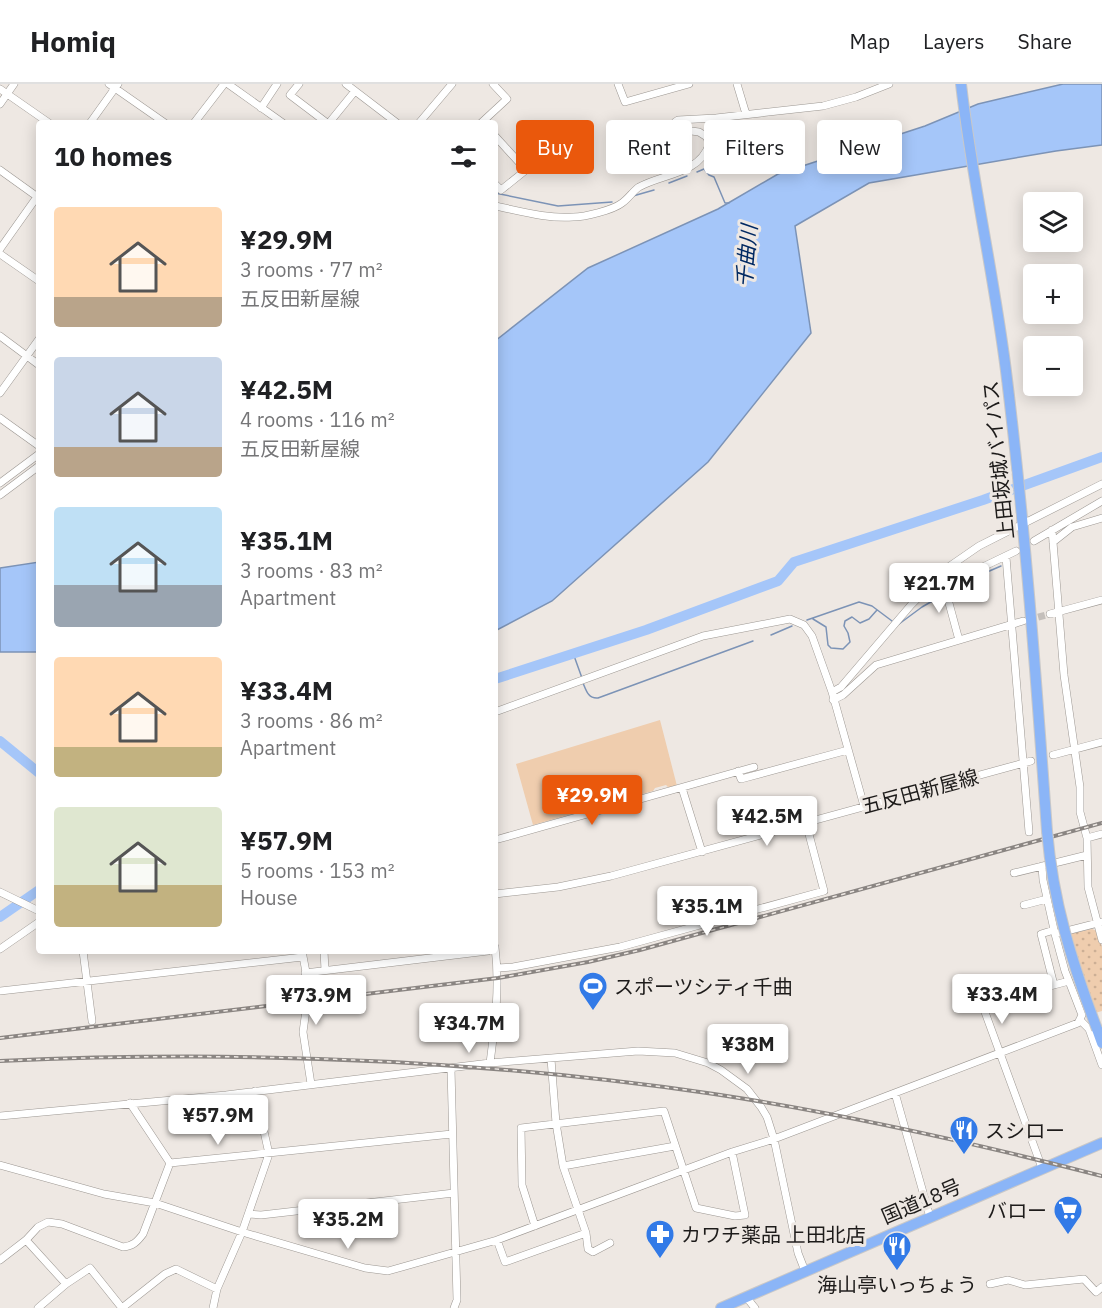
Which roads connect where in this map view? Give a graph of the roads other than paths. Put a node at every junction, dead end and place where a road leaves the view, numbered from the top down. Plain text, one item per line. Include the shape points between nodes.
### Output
1 (14, 84) edge
2 (226, 84) edge
3 (277, 84) edge
4 (299, 84) edge
5 (346, 84) edge
6 (452, 84) edge
7 (493, 84) edge
8 (618, 84) edge
9 (689, 84) edge
10 (737, 84) edge
11 (889, 84) edge
12 (961, 84) edge
13 (114, 85) edge
14 (0, 89) edge
15 (355, 91) junction
16 (8, 93) junction
17 (0, 104) edge
18 (261, 108) junction
19 (746, 114) junction
20 (45, 120) edge
21 (92, 120) edge
22 (161, 120) edge
23 (196, 120) edge
24 (279, 120) edge
25 (329, 120) edge
26 (333, 120) edge
27 (393, 120) edge
28 (422, 120) edge
29 (484, 120) edge
30 (498, 139) edge
31 (0, 170) edge
32 (498, 187) edge
33 (36, 195) edge
34 (36, 199) edge
35 (498, 207) edge
36 (0, 249) edge
37 (0, 254) edge
38 (36, 279) edge
39 (0, 336) edge
40 (36, 343) edge
41 (27, 356) junction
42 (36, 363) edge
43 (0, 393) edge
44 (0, 418) edge
45 (36, 444) edge
46 (36, 456) edge
47 (36, 458) edge
48 (36, 468) edge
49 (0, 483) edge
50 (15, 484) junction
51 (1102, 484) edge
52 (0, 495) edge
53 (1102, 501) edge
54 (1102, 518) edge
55 (1024, 524) junction
56 (1052, 530) junction
57 (1034, 541) dead end
58 (1053, 542) junction
59 (1016, 551) dead end
60 (1006, 557) junction
61 (943, 581) junction
62 (1102, 600) edge
63 (1059, 613) junction
64 (1050, 614) tunnel mouth
65 (1023, 621) tunnel mouth
66 (1013, 624) junction
67 (959, 640) junction
68 (833, 696) junction
69 (498, 711) edge
70 (1102, 742) edge
71 (848, 750) junction
72 (1074, 750) junction
73 (1053, 755) dead end
74 (1031, 761) dead end
75 (1022, 764) junction
76 (754, 767) dead end
77 (738, 771) junction
78 (682, 788) junction
79 (864, 806) junction
80 (806, 823) junction
81 (1029, 832) dead end
82 (1102, 834) edge
83 (1087, 838) junction
84 (498, 839) edge
85 (702, 852) junction
86 (1087, 855) junction
87 (1042, 866) junction
88 (1014, 873) dead end
89 (0, 892) edge
90 (498, 894) edge
91 (1047, 899) junction
92 (1024, 905) dead end
93 (36, 910) edge
94 (1099, 923) edge
95 (36, 924) edge
96 (1054, 932) junction
97 (1102, 940) edge
98 (0, 950) edge
99 (84, 954) edge
100 (303, 954) edge
101 (324, 954) edge
102 (462, 954) edge
103 (496, 954) edge
104 (497, 968) junction
105 (325, 970) junction
106 (306, 973) junction
107 (1069, 981) junction
108 (86, 982) junction
109 (1054, 985) junction
110 (0, 991) edge
111 (92, 1020) dead end
112 (1081, 1021) junction
113 (1102, 1043) edge
114 (1000, 1054) junction
115 (551, 1059) junction
116 (490, 1063) junction
117 (1102, 1065) edge
118 (451, 1069) junction
119 (311, 1084) junction
120 (255, 1091) junction
121 (896, 1093) junction
122 (130, 1104) junction
123 (0, 1116) edge
124 (556, 1123) junction
125 (452, 1134) junction
126 (774, 1139) junction
127 (1102, 1143) edge
128 (675, 1146) junction
129 (732, 1152) junction
130 (269, 1154) junction
131 (170, 1163) junction
132 (0, 1165) edge
133 (563, 1166) junction
134 (1042, 1168) junction
135 (684, 1170) junction
136 (454, 1193) junction
137 (156, 1203) junction
138 (578, 1210) junction
139 (249, 1214) junction
140 (930, 1217) junction
141 (536, 1226) junction
142 (242, 1232) junction
143 (586, 1233) junction
144 (26, 1240) junction
145 (497, 1240) junction
146 (610, 1243) dead end
147 (454, 1252) junction
148 (0, 1260) edge
149 (805, 1271) junction
150 (66, 1284) junction
151 (990, 1284) dead end
152 (217, 1289) junction
153 (1101, 1290) edge
154 (746, 1297) junction
155 (38, 1308) edge
156 (122, 1308) edge
157 (213, 1308) edge
158 (454, 1308) edge
159 (721, 1308) edge
160 (755, 1308) edge

1 - 16 street
2 - 18 street
2 - 23 street
3 - 18 street
4 - 25 street via 290,95
5 - 15 street
6 - 28 street
7 - 29 street via 507,99
8 - 9 street via 625,102
10 - 19 street
11 - 19 street via 842,102
12 - 55 highway, 上田坂城バイパス via 997,302
13 - 21 street
13 - 22 street
14 - 16 street
15 - 26 street
15 - 27 street
16 - 17 street
16 - 20 street
18 - 24 street
19 - 35 street via 675,122 676,129 705,134 709,145 705,155 685,169 638,187 619,205 575,217
30 - 32 street via 526,170 501,190
31 - 33 street
34 - 36 street
37 - 38 street
39 - 41 street
40 - 41 street
41 - 42 street
41 - 43 street
44 - 45 street
46 - 49 street
47 - 50 street
48 - 50 street
50 - 52 street
51 - 55 street
53 - 56 street
54 - 58 street via 1072,527
55 - 61 street via 961,557 944,573
55 - 113 highway, 上田坂城バイパス, bridge via 1053,883 1071,959
56 - 57 street
56 - 58 street
58 - 63 street
59 - 60 street
60 - 61 street
60 - 66 street
61 - 67 street
61 - 68 street via 929,587
62 - 63 street
63 - 64 street
63 - 72 street
65 - 66 street
66 - 67 street
66 - 75 street
67 - 68 street via 876,665 843,695
68 - 69 street via 812,636 798,621 790,619 703,636
68 - 71 street
70 - 72 street
71 - 77 street via 741,779
71 - 79 street
72 - 73 street
72 - 83 street via 1080,812
74 - 75 street, 五反田新屋線
75 - 79 street, 五反田新屋線
75 - 81 street
76 - 77 street
77 - 78 street
78 - 84 street
78 - 85 street
79 - 80 street, 五反田新屋線
80 - 85 street, 五反田新屋線
80 - 104 street via 824,891 620,947
82 - 83 street
83 - 86 street
85 - 90 street, 五反田新屋線 via 582,882
86 - 87 street
86 - 94 street via 1088,887
87 - 88 street
87 - 91 street
89 - 93 street
91 - 92 street
91 - 96 street
94 - 96 street
94 - 97 street
95 - 98 street
96 - 107 street
96 - 109 street via 1041,934
99 - 108 street
100 - 106 street
100 - 108 street
101 - 105 street
102 - 105 street
103 - 104 street
104 - 116 street
105 - 106 street
106 - 119 street via 309,995 303,1032
107 - 109 street
107 - 112 street
108 - 110 street
108 - 111 street
109 - 114 street via 982,1004
112 - 114 street
112 - 117 street via 1089,1029
114 - 121 street
114 - 134 street
115 - 116 street
115 - 124 street
115 - 126 street via 659,1050 708,1063 754,1098 767,1117
116 - 118 street
118 - 119 street
118 - 125 street
119 - 120 street
120 - 122 street
120 - 130 street
121 - 126 street
121 - 140 street
122 - 123 street
122 - 131 street
124 - 128 street via 664,1111
124 - 133 street
124 - 141 street via 521,1128 522,1185
125 - 130 street
125 - 136 street
126 - 129 street
126 - 149 street
127 - 134 highway, 国道18号
128 - 133 street
128 - 135 street
129 - 135 street
129 - 135 street via 745,1215 696,1208
130 - 131 street
130 - 139 street
131 - 137 street
132 - 137 street via 104,1194
133 - 138 street
134 - 140 highway, 国道18号
135 - 138 street
136 - 139 street
136 - 147 street
137 - 142 street
137 - 144 street via 143,1234 130,1246 48,1222
138 - 141 street
138 - 143 street
139 - 142 street
140 - 149 highway, 国道18号
141 - 145 street
142 - 147 street via 379,1271
142 - 152 street
143 - 145 street via 505,1262
143 - 146 street via 588,1249 593,1252
144 - 148 street
144 - 150 street
145 - 147 street
147 - 158 street
149 - 154 highway, 国道18号
150 - 155 street
150 - 156 street via 90,1268
151 - 153 street via 1008,1280 1025,1285 1084,1279 1096,1293
152 - 156 street via 176,1269
152 - 157 street
154 - 159 highway, 国道18号
154 - 160 street

